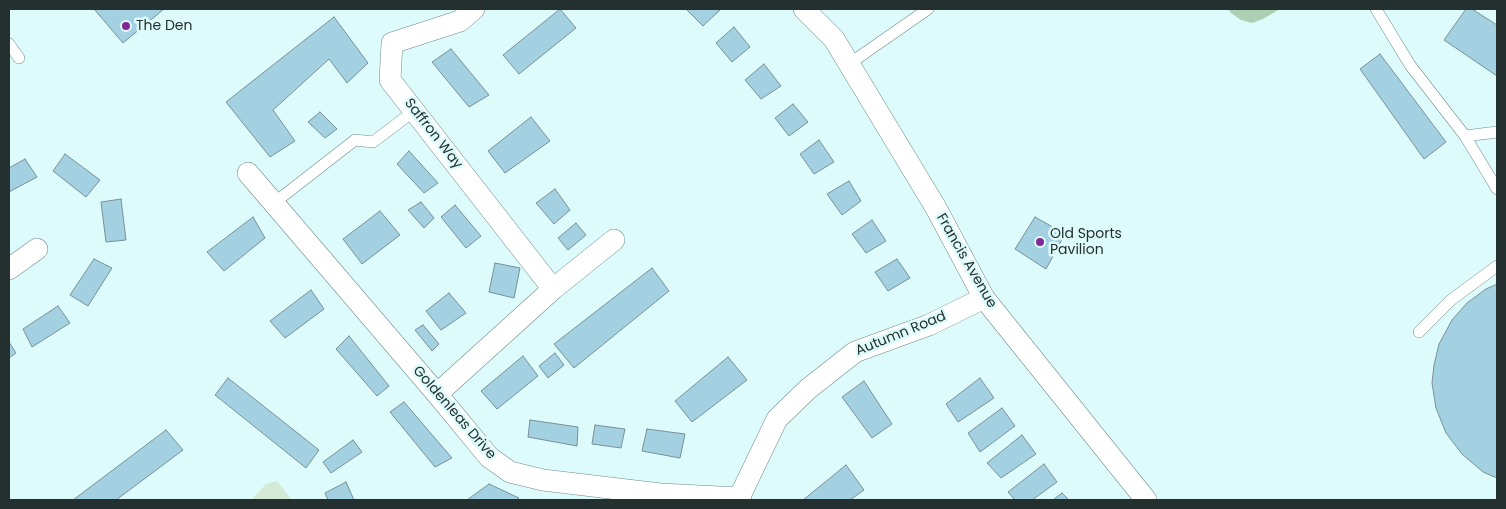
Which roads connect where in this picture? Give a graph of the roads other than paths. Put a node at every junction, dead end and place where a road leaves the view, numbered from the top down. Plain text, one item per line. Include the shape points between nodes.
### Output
1 (474, 9) edge
2 (804, 9) edge
3 (928, 9) edge
4 (1376, 9) edge
5 (9, 44) edge
6 (19, 58) dead end
7 (849, 64) junction
8 (414, 111) junction
9 (1497, 132) edge
10 (1465, 136) junction
11 (248, 173) dead end
12 (1497, 190) edge
13 (274, 204) junction
14 (614, 240) dead end
15 (36, 249) dead end
16 (1497, 266) edge
17 (9, 269) edge
18 (554, 289) junction
19 (984, 298) junction
20 (1419, 332) dead end
21 (437, 394) junction
22 (660, 497) edge
23 (740, 499) edge
24 (1146, 500) edge

1 - 8 street, Saffron Way via 460,21 392,43 390,80
2 - 7 street, Francis Avenue via 834,39
3 - 7 lane
4 - 10 lane via 1410,64
5 - 6 lane
7 - 19 street, Francis Avenue via 936,208
8 - 13 lane via 373,142 355,140
8 - 18 street, Saffron Way
9 - 10 lane
10 - 12 lane
11 - 13 street, Goldenleas Drive
13 - 21 street, Goldenleas Drive
14 - 18 street
15 - 17 street
16 - 20 lane via 1451,300
18 - 21 street
19 - 23 street, Autumn Road via 929,325 855,352 808,389 777,419
19 - 24 street, Francis Avenue
21 - 22 street, Goldenleas Drive via 489,457 510,472
22 - 23 street, Goldenleas Drive

